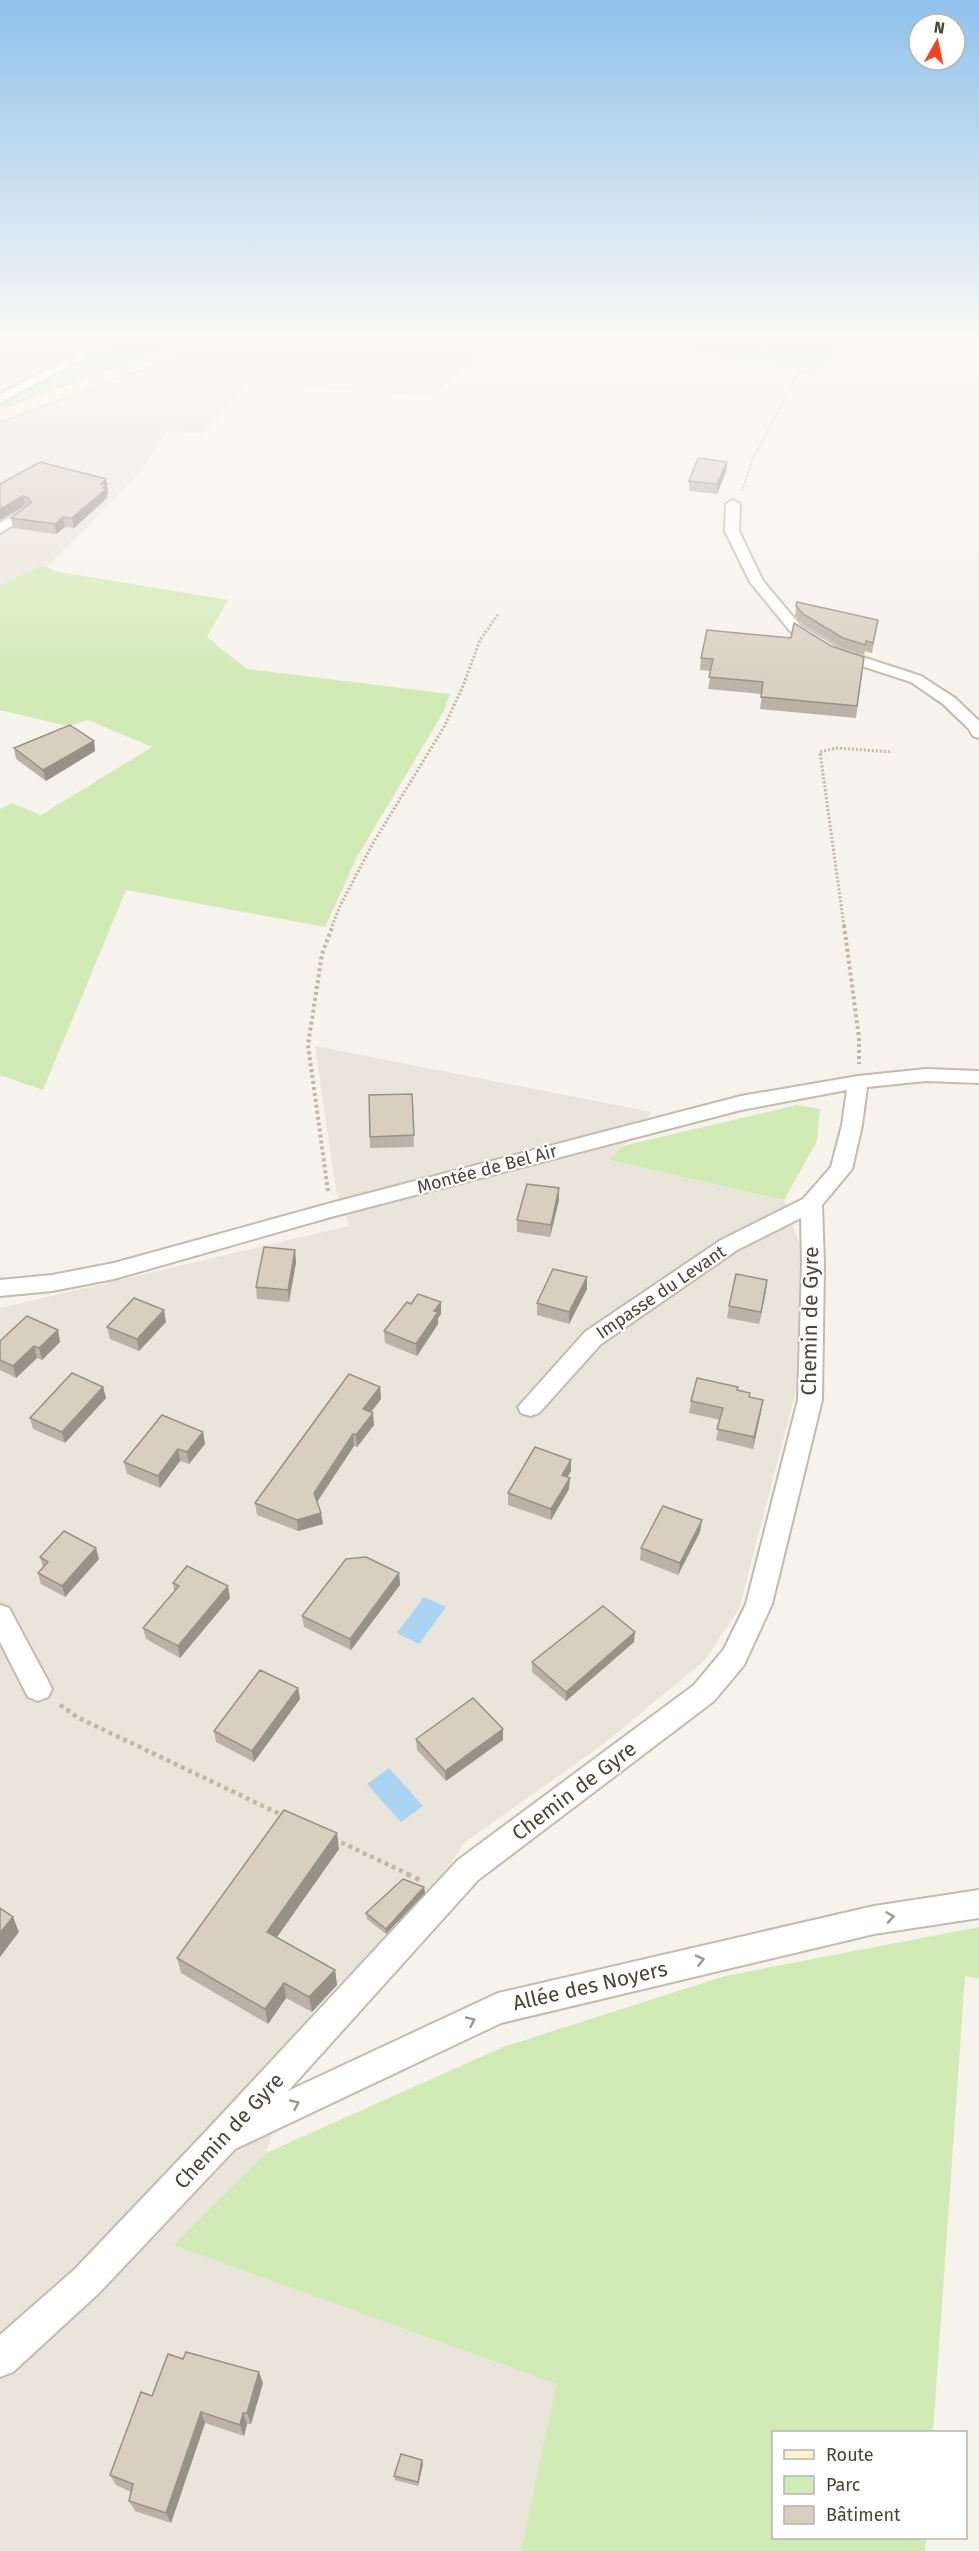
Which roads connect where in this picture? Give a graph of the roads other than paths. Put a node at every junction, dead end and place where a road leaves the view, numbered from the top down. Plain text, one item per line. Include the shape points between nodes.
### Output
1 (733, 504) dead end
2 (24, 512) edge
3 (0, 528) edge
4 (979, 734) edge
5 (979, 1077) edge
6 (858, 1082) junction
7 (811, 1204) junction
8 (0, 1288) edge
9 (530, 1407) dead end
10 (0, 1616) edge
11 (38, 1689) road end
12 (979, 1904) edge
13 (223, 2138) junction
14 (0, 2359) edge

1 - 4 street via 732,531 757,582 795,628 836,653 916,679 949,701
2 - 3 street
5 - 6 street, Montée de Bel Air via 926,1075
6 - 7 street via 841,1169
6 - 8 street, Montée de Bel Air via 741,1103 114,1271
7 - 9 street, Impasse du Levant via 729,1245 593,1338
7 - 13 street, Chemin de Gyre via 810,1400 759,1604 734,1657 704,1693 468,1870
10 - 11 street
13 -> 12 street, Allée des Noyers via 498,2008 874,1920
13 - 14 street, Chemin de Gyre via 87,2281

